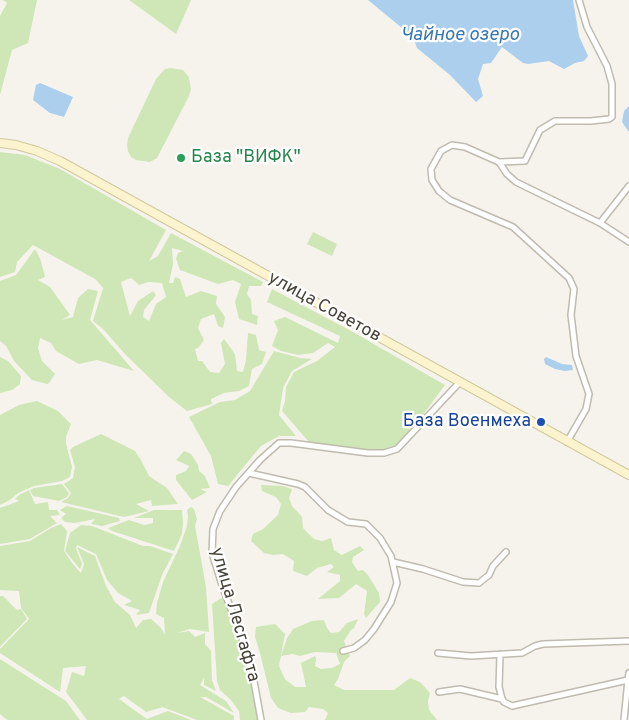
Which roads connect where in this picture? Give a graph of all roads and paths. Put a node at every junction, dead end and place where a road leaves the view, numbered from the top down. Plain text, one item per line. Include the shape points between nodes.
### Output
1 (579, 0) edge
2 (0, 143) edge
3 (499, 162) junction
4 (629, 186) edge
5 (600, 223) junction
6 (629, 242) edge
7 (459, 383) junction
8 (567, 442) junction
9 (249, 473) junction
10 (629, 475) edge
11 (506, 552) dead end
12 (393, 562) junction
13 (629, 641) edge
14 (343, 651) dead end
15 (438, 653) dead end
16 (500, 654) junction
17 (629, 673) edge
18 (628, 680) edge
19 (439, 692) dead end
20 (502, 699) junction
21 (260, 720) edge
22 (624, 720) edge

1 - 3 street via 587,27 607,66 612,84 612,117 591,121 555,121 540,130 525,160
2 - 7 main road, улица Советов via 37,151 60,161
3 - 5 street via 516,182
3 - 8 street via 465,147 452,145 441,150 431,169 432,180 450,200 513,227 569,278 574,289 571,315 576,356 589,394 586,409
4 - 5 street
5 - 6 street
7 - 8 main road, улица Советов
7 - 9 street, улица Лесгафта via 397,449 368,453 279,443
8 - 10 main road, улица Советов
9 - 12 street via 305,487 328,510 348,522 366,524 380,538
9 - 21 street, улица Лесгафта via 220,511 213,528 212,553 250,659
11 - 12 street via 480,583 463,582
12 - 14 street via 397,583 391,602 365,640
13 - 16 street via 543,644 522,653
15 - 16 street via 461,656
16 - 20 street via 499,688
17 - 18 street
18 - 20 street via 512,706
18 - 22 street
19 - 20 street via 460,689

